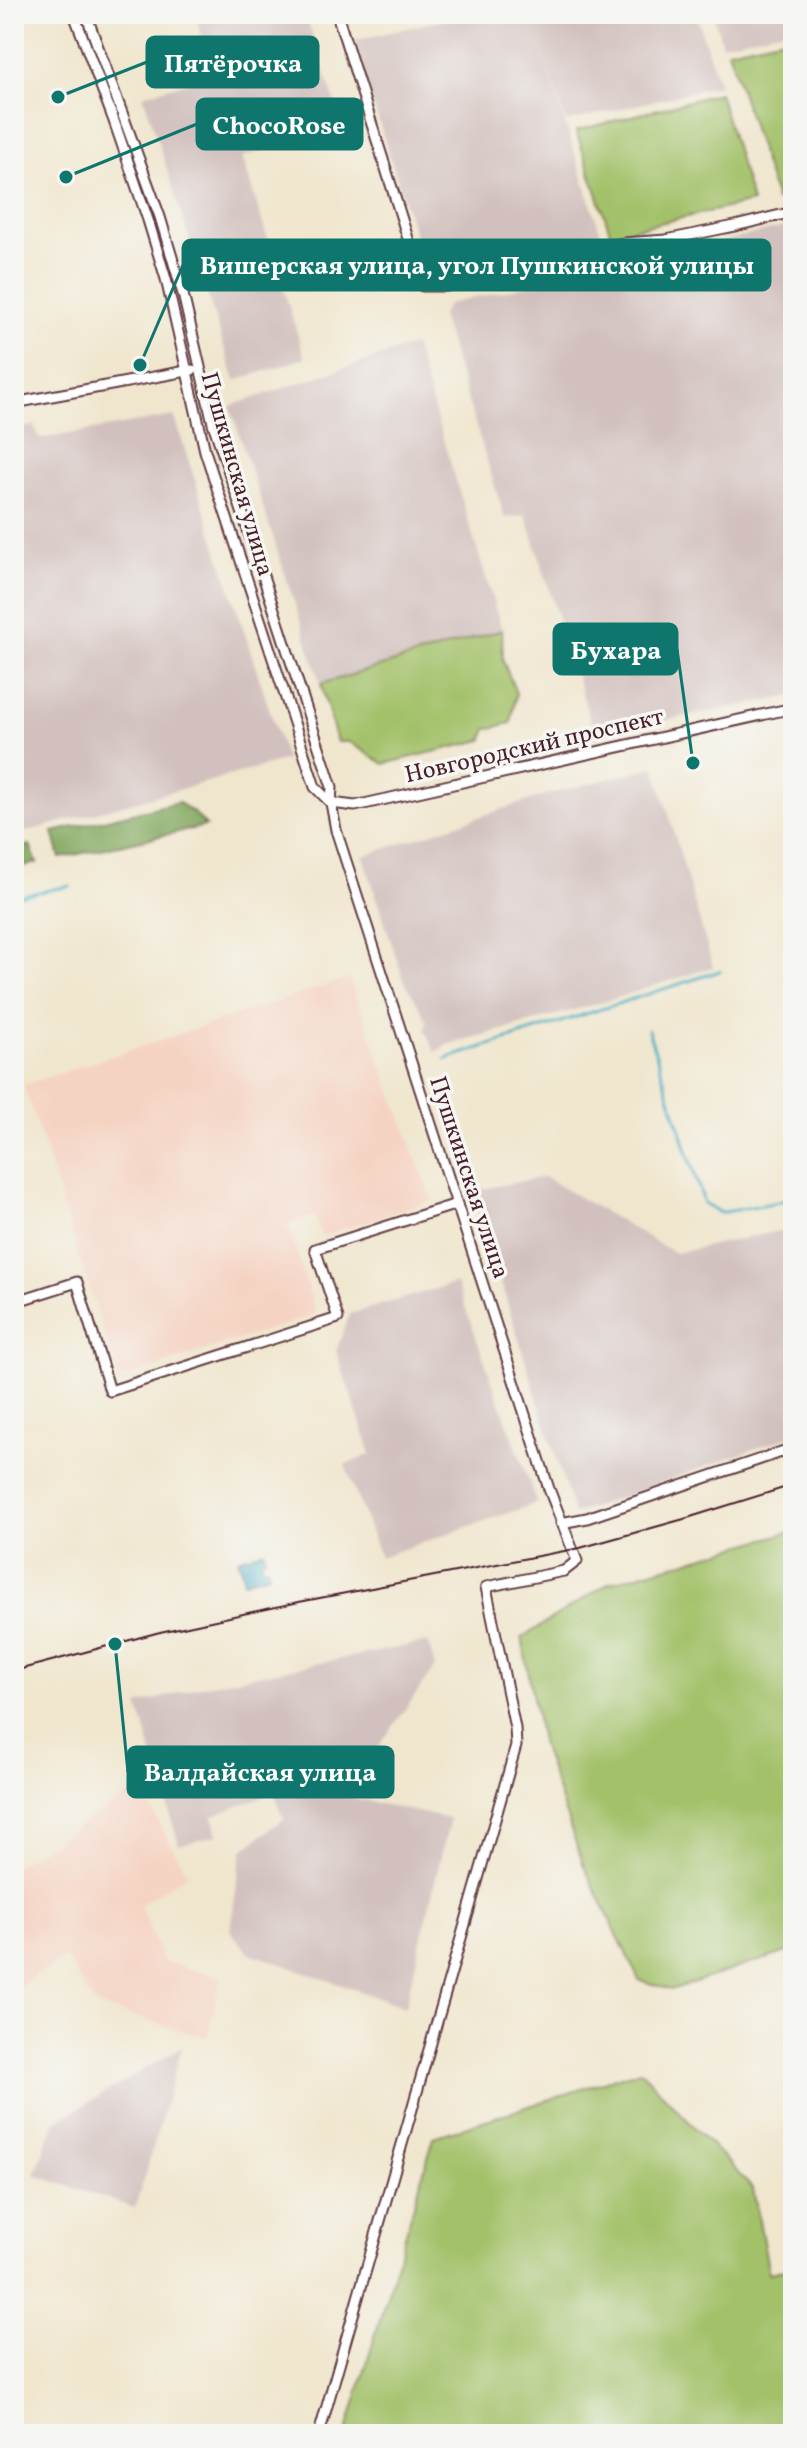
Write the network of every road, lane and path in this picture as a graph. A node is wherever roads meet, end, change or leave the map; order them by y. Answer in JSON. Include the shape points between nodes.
{"nodes":[{"id":1,"x":74,"y":14,"type":"edge"},
{"id":2,"x":86,"y":14,"type":"edge"},
{"id":3,"x":337,"y":14,"type":"edge"},
{"id":4,"x":793,"y":212,"type":"edge"},
{"id":5,"x":201,"y":368,"type":"junction"},
{"id":6,"x":187,"y":372,"type":"junction"},
{"id":7,"x":14,"y":403,"type":"edge"},
{"id":8,"x":793,"y":708,"type":"edge"},
{"id":9,"x":331,"y":803,"type":"junction"},
{"id":10,"x":457,"y":1204,"type":"junction"},
{"id":11,"x":14,"y":1302,"type":"edge"},
{"id":12,"x":793,"y":1448,"type":"edge"},
{"id":13,"x":561,"y":1523,"type":"junction"},
{"id":14,"x":319,"y":2434,"type":"edge"}],
"edges":[{"from":1,"to":6,"type":"street","name":"Пушкинская улица","via":[[148,220]]},
{"from":2,"to":5,"type":"street","name":"Пушкинская улица","via":[[160,217]]},
{"from":3,"to":4,"type":"street","via":[[423,286],[447,286],[624,243],[666,240]]},
{"from":5,"to":6,"type":"street"},
{"from":5,"to":9,"type":"street","name":"Пушкинская улица","via":[[213,423],[332,787]]},
{"from":6,"to":7,"type":"street"},
{"from":6,"to":9,"type":"street","name":"Пушкинская улица","via":[[205,451],[311,777]]},
{"from":8,"to":9,"type":"street","name":"Новгородский проспект","via":[[355,806]]},
{"from":9,"to":10,"type":"street","name":"Пушкинская улица"},
{"from":10,"to":11,"type":"street","via":[[315,1249],[338,1318],[110,1391],[77,1282]]},
{"from":10,"to":13,"type":"street","name":"Пушкинская улица"},
{"from":12,"to":13,"type":"street"},
{"from":13,"to":14,"type":"street","name":"Пушкинская улица","via":[[577,1561],[564,1571],[486,1587],[516,1746]]}]}
